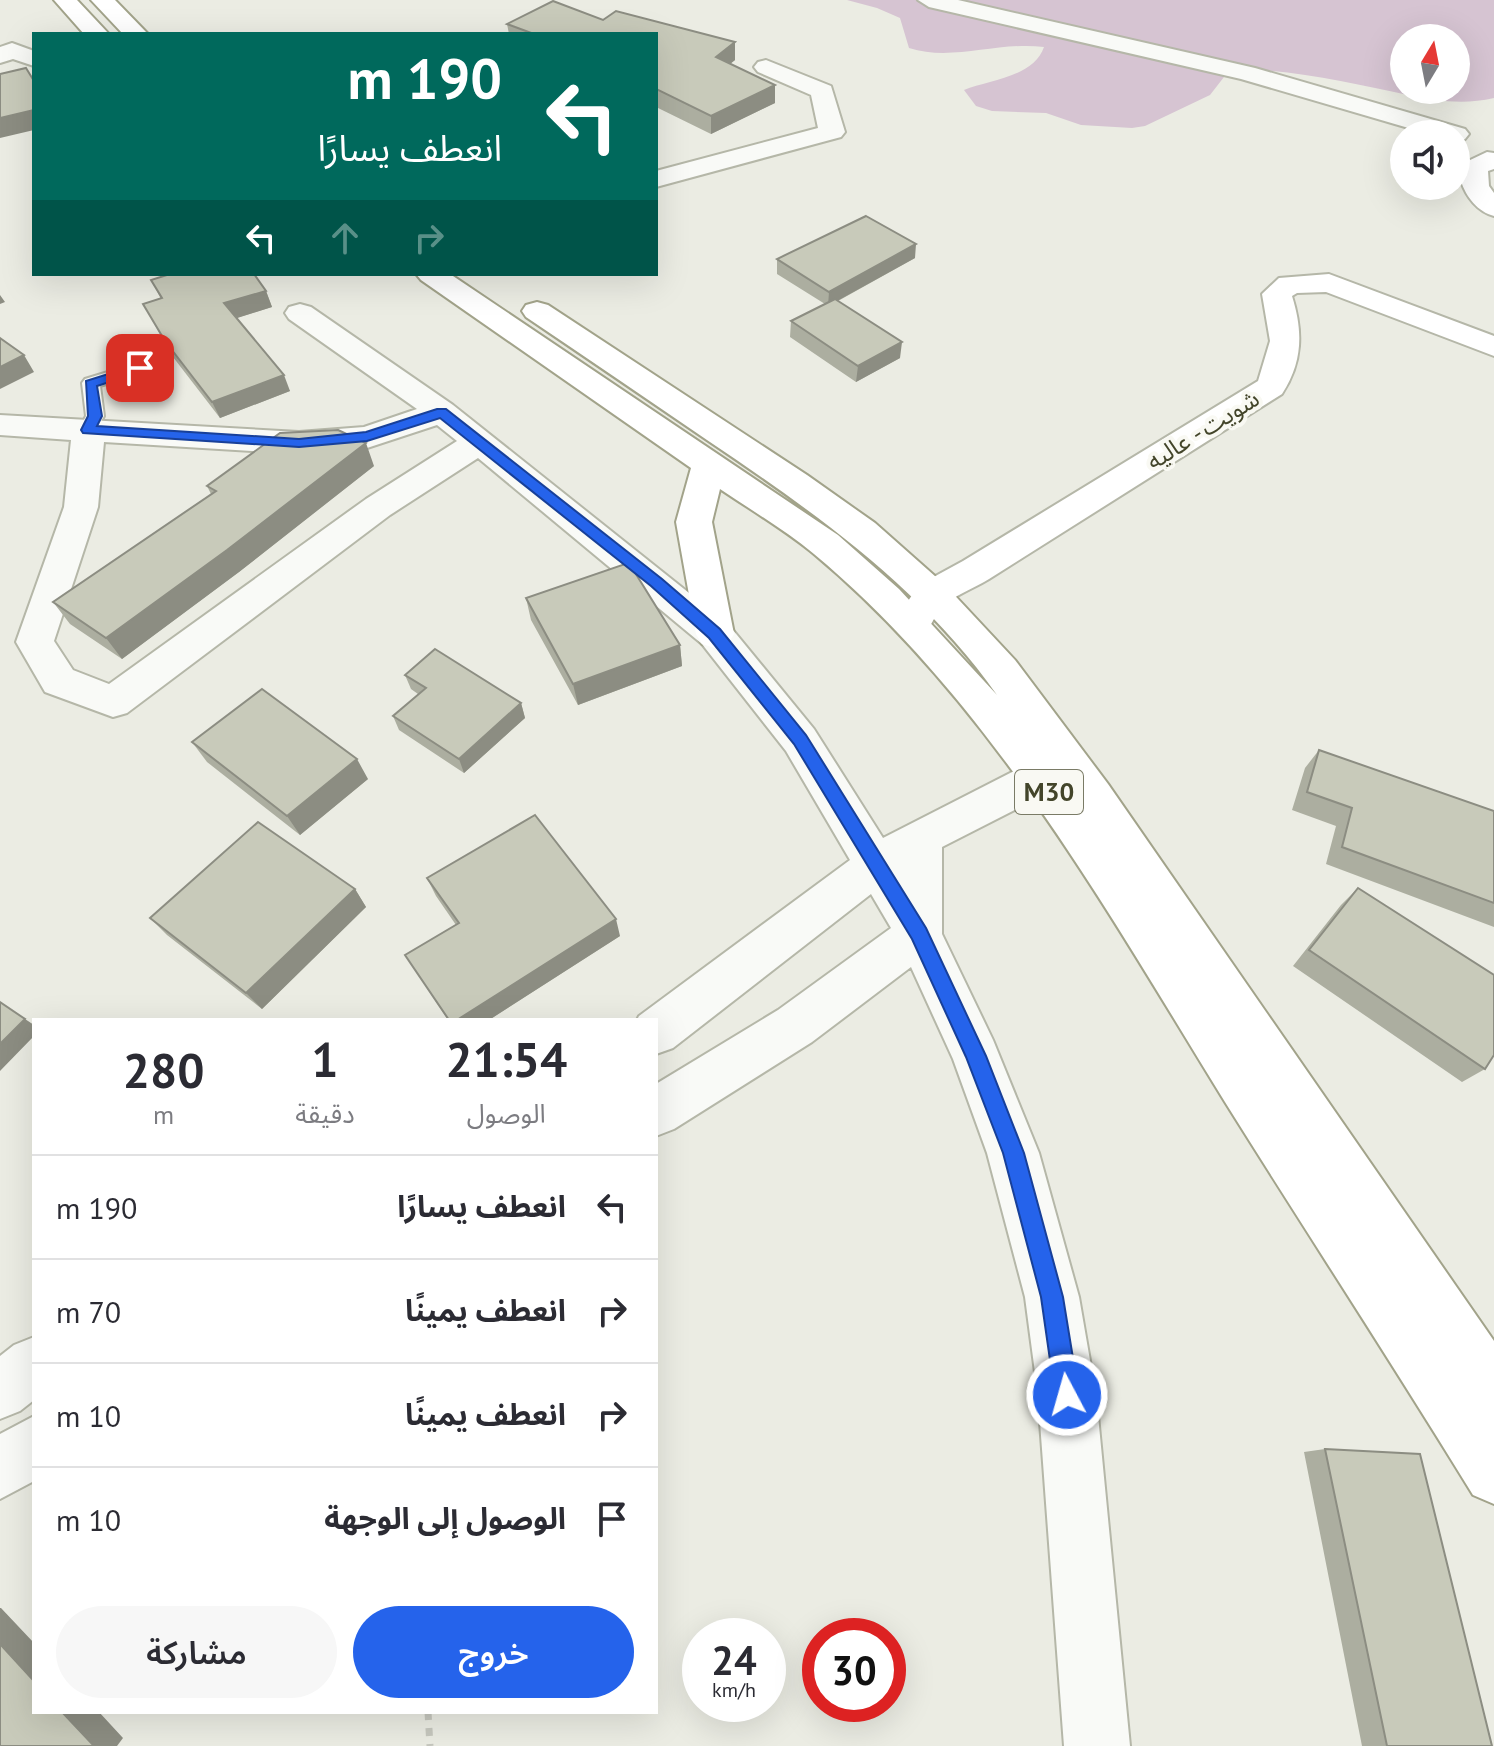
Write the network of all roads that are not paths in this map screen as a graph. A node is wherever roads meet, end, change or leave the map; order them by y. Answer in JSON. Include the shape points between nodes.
{"nodes":[{"id":1,"x":65,"y":0,"type":"edge"},
{"id":2,"x":102,"y":0,"type":"edge"},
{"id":3,"x":929,"y":0,"type":"edge"},
{"id":4,"x":95,"y":32,"type":"edge"},
{"id":5,"x":134,"y":32,"type":"edge"},
{"id":6,"x":766,"y":67,"type":"dead end"},
{"id":7,"x":1408,"y":120,"type":"edge"},
{"id":8,"x":1470,"y":144,"type":"edge"},
{"id":9,"x":1491,"y":160,"type":"edge"},
{"id":10,"x":658,"y":178,"type":"edge"},
{"id":11,"x":1494,"y":208,"type":"edge"},
{"id":12,"x":434,"y":276,"type":"edge"},
{"id":13,"x":485,"y":276,"type":"edge"},
{"id":14,"x":300,"y":313,"type":"dead end"},
{"id":15,"x":1494,"y":347,"type":"edge"},
{"id":16,"x":164,"y":360,"type":"edge"},
{"id":17,"x":442,"y":412,"type":"junction"},
{"id":18,"x":0,"y":425,"type":"edge"},
{"id":19,"x":88,"y":430,"type":"junction"},
{"id":20,"x":479,"y":442,"type":"junction"},
{"id":21,"x":709,"y":465,"type":"junction"},
{"id":22,"x":922,"y":608,"type":"junction"},
{"id":23,"x":715,"y":634,"type":"junction"},
{"id":24,"x":1039,"y":778,"type":"junction"},
{"id":25,"x":921,"y":837,"type":"junction"},
{"id":26,"x":876,"y":865,"type":"junction"},
{"id":27,"x":919,"y":934,"type":"junction"},
{"id":28,"x":658,"y":1030,"type":"edge"},
{"id":29,"x":658,"y":1111,"type":"edge"},
{"id":30,"x":32,"y":1367,"type":"edge"},
{"id":31,"x":1494,"y":1390,"type":"edge"},
{"id":32,"x":0,"y":1391,"type":"edge"},
{"id":33,"x":32,"y":1446,"type":"edge"},
{"id":34,"x":0,"y":1470,"type":"edge"},
{"id":35,"x":1494,"y":1474,"type":"edge"},
{"id":36,"x":1097,"y":1746,"type":"edge"}],
"edges":[{"from":1,"to":4,"type":"main road"},
{"from":2,"to":5,"type":"main road"},
{"from":3,"to":7,"type":"street","via":[[1247,73]]},
{"from":6,"to":10,"type":"street","via":[[822,91],[832,132]]},
{"from":8,"to":9,"type":"street"},
{"from":9,"to":11,"type":"main road","via":[[1475,168],[1472,178]]},
{"from":12,"to":21,"type":"main road","number":"M30"},
{"from":13,"to":22,"type":"main road","number":"M30","via":[[862,532]]},
{"from":14,"to":17,"type":"street"},
{"from":15,"to":22,"type":"main road","name":"شويت - عاليه","via":[[1329,283],[1289,284],[1277,294],[1287,355],[1271,387]]},
{"from":16,"to":19,"type":"lane","via":[[91,383],[95,416]]},
{"from":17,"to":19,"type":"street","via":[[367,437],[299,443]]},
{"from":17,"to":20,"type":"street"},
{"from":18,"to":19,"type":"street"},
{"from":19,"to":20,"type":"street","via":[[81,507],[35,642],[59,681],[113,702],[378,507]]},
{"from":20,"to":23,"type":"street"},
{"from":21,"to":22,"type":"main road","number":"M30","via":[[825,544],[876,586]]},
{"from":21,"to":23,"type":"main road","via":[[694,522]]},
{"from":22,"to":24,"type":"main road","number":"M30","via":[[954,666]]},
{"from":22,"to":31,"type":"main road","number":"M30","via":[[1001,670],[1093,796]]},
{"from":23,"to":26,"type":"street","via":[[800,740]]},
{"from":24,"to":25,"type":"street"},
{"from":24,"to":35,"type":"main road","number":"M30","via":[[1087,843]]},
{"from":25,"to":26,"type":"street"},
{"from":25,"to":27,"type":"street"},
{"from":26,"to":27,"type":"street"},
{"from":26,"to":28,"type":"street"},
{"from":27,"to":29,"type":"street","via":[[795,1026]]},
{"from":27,"to":36,"type":"street","via":[[976,1056],[1013,1153],[1052,1297],[1067,1395]]},
{"from":30,"to":32,"type":"street"},
{"from":33,"to":34,"type":"street"}]}
